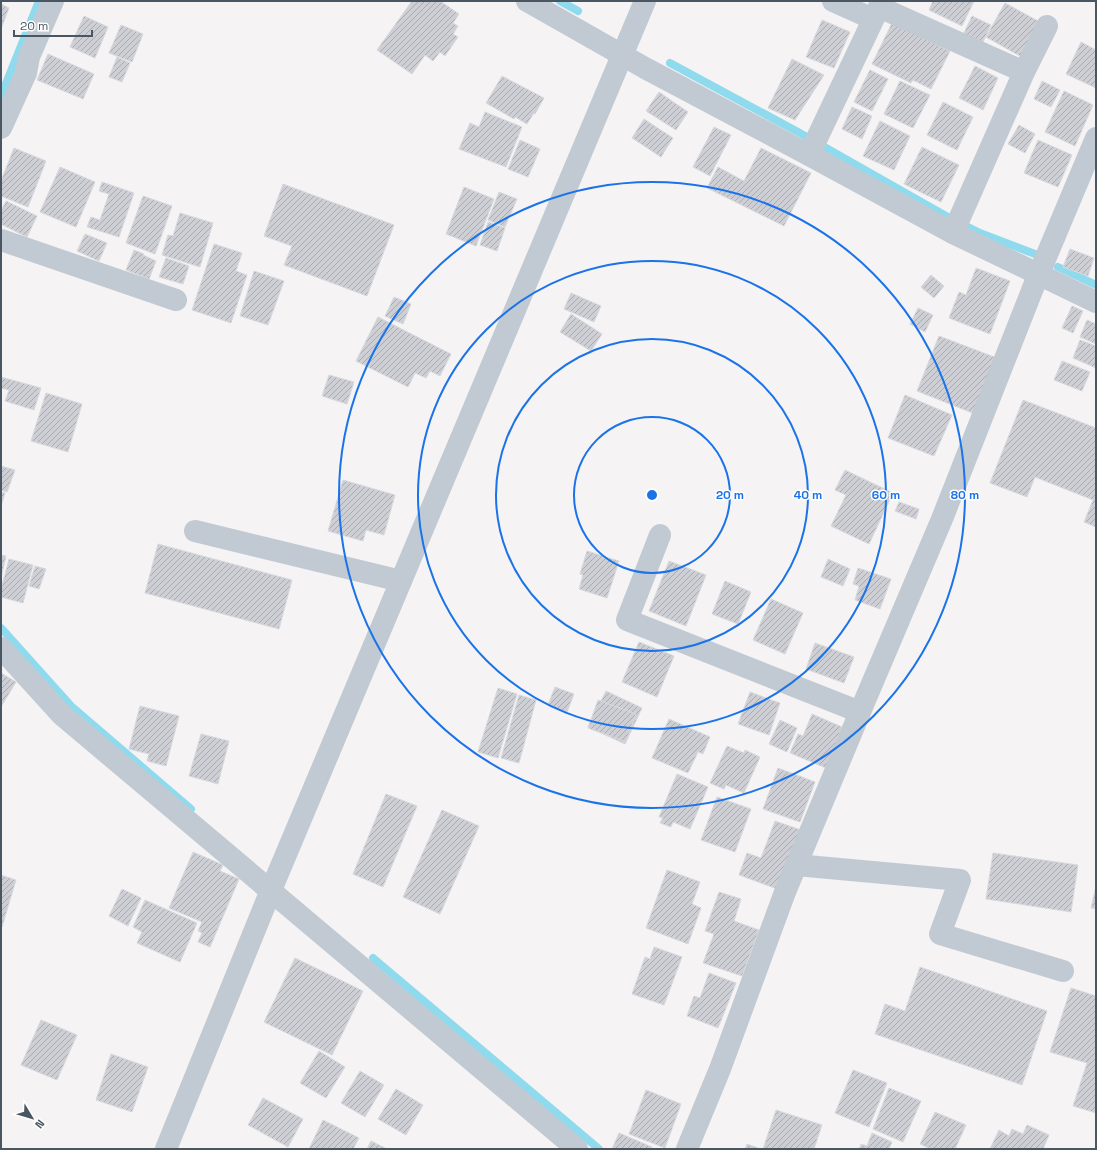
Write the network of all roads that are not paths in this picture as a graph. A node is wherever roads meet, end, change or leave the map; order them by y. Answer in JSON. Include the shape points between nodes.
{"nodes":[{"id":1,"x":53,"y":1,"type":"edge"},
{"id":2,"x":527,"y":1,"type":"edge"},
{"id":3,"x":645,"y":1,"type":"edge"},
{"id":4,"x":833,"y":1,"type":"edge"},
{"id":5,"x":878,"y":9,"type":"edge"},
{"id":6,"x":1047,"y":26,"type":"dead end"},
{"id":7,"x":622,"y":55,"type":"junction"},
{"id":8,"x":1024,"y":72,"type":"junction"},
{"id":9,"x":1,"y":128,"type":"edge"},
{"id":10,"x":1096,"y":138,"type":"edge"},
{"id":11,"x":814,"y":146,"type":"junction"},
{"id":12,"x":957,"y":225,"type":"junction"},
{"id":13,"x":1,"y":240,"type":"edge"},
{"id":14,"x":1040,"y":274,"type":"junction"},
{"id":15,"x":176,"y":300,"type":"dead end"},
{"id":16,"x":1096,"y":302,"type":"edge"},
{"id":17,"x":195,"y":531,"type":"dead end"},
{"id":18,"x":660,"y":535,"type":"dead end"},
{"id":19,"x":401,"y":580,"type":"junction"},
{"id":20,"x":1,"y":648,"type":"edge"},
{"id":21,"x":860,"y":712,"type":"junction"},
{"id":22,"x":796,"y":865,"type":"junction"},
{"id":23,"x":271,"y":890,"type":"junction"},
{"id":24,"x":1063,"y":971,"type":"dead end"},
{"id":25,"x":166,"y":1149,"type":"edge"},
{"id":26,"x":577,"y":1149,"type":"edge"},
{"id":27,"x":687,"y":1149,"type":"edge"}],
"edges":[{"from":1,"to":9,"type":"street","via":[[29,57],[26,73]]},
{"from":2,"to":7,"type":"street"},
{"from":3,"to":7,"type":"street"},
{"from":4,"to":5,"type":"street"},
{"from":5,"to":8,"type":"street"},
{"from":5,"to":11,"type":"street"},
{"from":6,"to":8,"type":"street"},
{"from":7,"to":11,"type":"street"},
{"from":7,"to":19,"type":"street"},
{"from":8,"to":12,"type":"street"},
{"from":10,"to":14,"type":"street"},
{"from":11,"to":12,"type":"street"},
{"from":12,"to":14,"type":"street"},
{"from":13,"to":15,"type":"street"},
{"from":14,"to":16,"type":"street"},
{"from":14,"to":21,"type":"street","via":[[942,519]]},
{"from":17,"to":19,"type":"street"},
{"from":18,"to":21,"type":"street","via":[[627,620]]},
{"from":19,"to":23,"type":"street"},
{"from":20,"to":23,"type":"street","via":[[62,715]]},
{"from":21,"to":22,"type":"street"},
{"from":22,"to":24,"type":"street","via":[[960,880],[940,934]]},
{"from":22,"to":27,"type":"street","via":[[720,1069]]},
{"from":23,"to":25,"type":"street"},
{"from":23,"to":26,"type":"street"}]}
